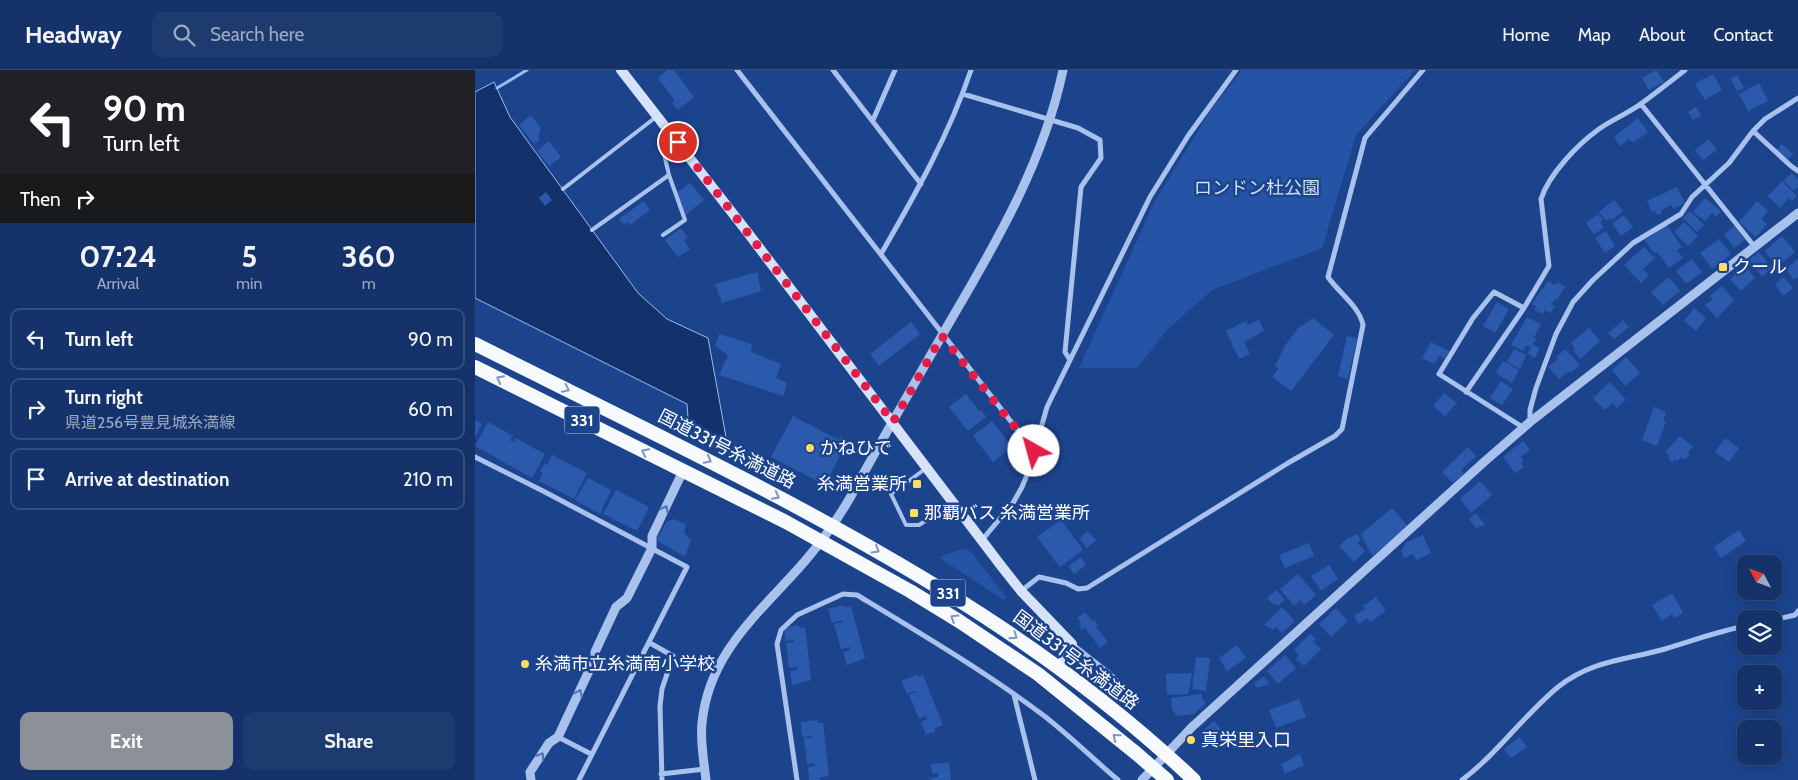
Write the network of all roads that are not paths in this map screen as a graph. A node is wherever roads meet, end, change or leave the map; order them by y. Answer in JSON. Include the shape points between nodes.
{"nodes":[{"id":1,"x":621,"y":70,"type":"edge"},
{"id":2,"x":737,"y":70,"type":"edge"},
{"id":3,"x":833,"y":70,"type":"edge"},
{"id":4,"x":895,"y":70,"type":"edge"},
{"id":5,"x":971,"y":70,"type":"edge"},
{"id":6,"x":1063,"y":70,"type":"edge"},
{"id":7,"x":1236,"y":70,"type":"edge"},
{"id":8,"x":1423,"y":70,"type":"edge"},
{"id":9,"x":1685,"y":70,"type":"edge"},
{"id":10,"x":963,"y":94,"type":"junction"},
{"id":11,"x":1798,"y":98,"type":"edge"},
{"id":12,"x":1641,"y":104,"type":"junction"},
{"id":13,"x":657,"y":116,"type":"junction"},
{"id":14,"x":873,"y":120,"type":"junction"},
{"id":15,"x":1049,"y":120,"type":"junction"},
{"id":16,"x":1753,"y":131,"type":"junction"},
{"id":17,"x":678,"y":142,"type":"junction"},
{"id":18,"x":1798,"y":171,"type":"edge"},
{"id":19,"x":669,"y":175,"type":"junction"},
{"id":20,"x":921,"y":184,"type":"junction"},
{"id":21,"x":1706,"y":186,"type":"junction"},
{"id":22,"x":563,"y":189,"type":"dead end"},
{"id":23,"x":1798,"y":213,"type":"edge"},
{"id":24,"x":592,"y":230,"type":"dead end"},
{"id":25,"x":663,"y":235,"type":"dead end"},
{"id":26,"x":1754,"y":246,"type":"junction"},
{"id":27,"x":881,"y":254,"type":"junction"},
{"id":28,"x":1524,"y":308,"type":"junction"},
{"id":29,"x":942,"y":336,"type":"junction"},
{"id":30,"x":475,"y":344,"type":"edge"},
{"id":31,"x":1070,"y":360,"type":"junction"},
{"id":32,"x":475,"y":367,"type":"edge"},
{"id":33,"x":1466,"y":392,"type":"junction"},
{"id":34,"x":893,"y":422,"type":"junction"},
{"id":35,"x":1527,"y":425,"type":"junction"},
{"id":36,"x":1034,"y":451,"type":"junction"},
{"id":37,"x":475,"y":457,"type":"edge"},
{"id":38,"x":927,"y":467,"type":"junction"},
{"id":39,"x":686,"y":472,"type":"junction"},
{"id":40,"x":954,"y":503,"type":"junction"},
{"id":41,"x":834,"y":526,"type":"junction"},
{"id":42,"x":982,"y":540,"type":"junction"},
{"id":43,"x":821,"y":541,"type":"junction"},
{"id":44,"x":652,"y":548,"type":"junction"},
{"id":45,"x":1021,"y":591,"type":"junction"},
{"id":46,"x":1798,"y":611,"type":"edge"},
{"id":47,"x":1782,"y":618,"type":"edge"},
{"id":48,"x":1737,"y":628,"type":"edge"},
{"id":49,"x":650,"y":643,"type":"junction"},
{"id":50,"x":1072,"y":644,"type":"junction"},
{"id":51,"x":1059,"y":667,"type":"junction"},
{"id":52,"x":1014,"y":695,"type":"junction"},
{"id":53,"x":1137,"y":700,"type":"dead end"},
{"id":54,"x":559,"y":737,"type":"junction"},
{"id":55,"x":591,"y":754,"type":"junction"},
{"id":56,"x":1166,"y":754,"type":"junction"},
{"id":57,"x":1153,"y":768,"type":"junction"},
{"id":58,"x":705,"y":769,"type":"junction"},
{"id":59,"x":661,"y":777,"type":"edge"},
{"id":60,"x":531,"y":780,"type":"edge"},
{"id":61,"x":579,"y":780,"type":"edge"},
{"id":62,"x":706,"y":780,"type":"edge"},
{"id":63,"x":797,"y":780,"type":"edge"},
{"id":64,"x":1035,"y":780,"type":"edge"},
{"id":65,"x":1118,"y":780,"type":"edge"},
{"id":66,"x":1142,"y":780,"type":"edge"},
{"id":67,"x":1167,"y":780,"type":"edge"},
{"id":68,"x":1194,"y":780,"type":"edge"},
{"id":69,"x":1462,"y":780,"type":"edge"}],
"edges":[{"from":1,"to":13,"type":"main road"},
{"from":2,"to":27,"type":"street"},
{"from":3,"to":14,"type":"street"},
{"from":4,"to":14,"type":"street"},
{"from":5,"to":10,"type":"street"},
{"from":6,"to":15,"type":"street"},
{"from":7,"to":31,"type":"street","via":[[1188,136],[1150,197]]},
{"from":8,"to":45,"type":"street","via":[[1365,138],[1328,277],[1361,314],[1363,325],[1342,430],[1087,588],[1078,589],[1039,578]]},
{"from":9,"to":12,"type":"street"},
{"from":10,"to":15,"type":"street"},
{"from":10,"to":20,"type":"street"},
{"from":11,"to":16,"type":"street","via":[[1765,119]]},
{"from":12,"to":21,"type":"street"},
{"from":12,"to":28,"type":"street","via":[[1581,144],[1544,189],[1541,199],[1549,266]]},
{"from":13,"to":17,"type":"main road"},
{"from":13,"to":22,"type":"lane"},
{"from":14,"to":20,"type":"street"},
{"from":15,"to":29,"type":"street","via":[[1015,204]]},
{"from":15,"to":31,"type":"street","via":[[1078,128],[1100,140],[1101,158],[1081,187],[1065,352]]},
{"from":16,"to":18,"type":"street"},
{"from":16,"to":21,"type":"street","via":[[1729,163]]},
{"from":17,"to":19,"type":"lane","via":[[664,154]]},
{"from":17,"to":34,"type":"main road"},
{"from":19,"to":24,"type":"lane"},
{"from":19,"to":25,"type":"lane","via":[[685,220]]},
{"from":20,"to":27,"type":"street"},
{"from":21,"to":26,"type":"street"},
{"from":21,"to":35,"type":"street","via":[[1692,197],[1681,214],[1633,243],[1573,302],[1556,334],[1535,388]]},
{"from":23,"to":26,"type":"street"},
{"from":26,"to":35,"type":"street"},
{"from":27,"to":29,"type":"street"},
{"from":28,"to":33,"type":"street"},
{"from":28,"to":33,"type":"street","via":[[1494,292],[1473,318],[1439,374]]},
{"from":29,"to":34,"type":"street"},
{"from":29,"to":36,"type":"street"},
{"from":30,"to":41,"type":"highway","name":"国道331号糸満道路","number":"331","one_way":true},
{"from":31,"to":36,"type":"street","via":[[1047,407]]},
{"from":39,"to":32,"type":"highway","name":"国道331号糸満道路","number":"331","one_way":true},
{"from":33,"to":35,"type":"street"},
{"from":34,"to":38,"type":"main road"},
{"from":34,"to":41,"type":"street"},
{"from":35,"to":56,"type":"street","via":[[1390,546]]},
{"from":36,"to":42,"type":"street","via":[[1022,487]]},
{"from":37,"to":44,"type":"street"},
{"from":38,"to":40,"type":"main road"},
{"from":38,"to":40,"type":"lane","via":[[891,494],[906,525],[919,525]]},
{"from":39,"to":43,"type":"highway","name":"国道331号糸満道路","number":"331"},
{"from":44,"to":39,"type":"street","one_way":true,"via":[[652,536]]},
{"from":40,"to":42,"type":"main road"},
{"from":41,"to":43,"type":"street"},
{"from":41,"to":51,"type":"highway","name":"国道331号糸満道路","number":"331","one_way":true,"via":[[967,604]]},
{"from":42,"to":45,"type":"main road"},
{"from":57,"to":43,"type":"highway","name":"国道331号糸満道路","number":"331","one_way":true,"via":[[1038,674],[951,616]]},
{"from":43,"to":58,"type":"street","via":[[755,615],[727,651],[715,673],[702,724]]},
{"from":44,"to":49,"type":"street","via":[[687,567]]},
{"from":54,"to":44,"type":"street","one_way":true,"via":[[616,607],[627,598]]},
{"from":45,"to":50,"type":"main road"},
{"from":46,"to":47,"type":"street","via":[[1795,616]]},
{"from":48,"to":69,"type":"street","via":[[1666,649],[1608,661],[1585,670],[1559,687]]},
{"from":49,"to":55,"type":"street"},
{"from":49,"to":59,"type":"street","via":[[673,656],[660,706]]},
{"from":50,"to":51,"type":"main road"},
{"from":50,"to":53,"type":"street"},
{"from":51,"to":56,"type":"highway","name":"国道331号糸満道路","number":"331"},
{"from":52,"to":63,"type":"street","via":[[857,595],[843,594],[797,615],[781,630],[777,644]]},
{"from":52,"to":64,"type":"street"},
{"from":52,"to":65,"type":"street","via":[[1044,716]]},
{"from":54,"to":55,"type":"street"},
{"from":60,"to":54,"type":"street","one_way":true,"via":[[531,772],[549,743]]},
{"from":55,"to":61,"type":"street"},
{"from":56,"to":57,"type":"street"},
{"from":56,"to":68,"type":"highway","name":"国道331号糸満道路","number":"331"},
{"from":57,"to":66,"type":"street"},
{"from":57,"to":67,"type":"highway","name":"国道331号糸満道路","number":"331"},
{"from":58,"to":59,"type":"street"},
{"from":58,"to":62,"type":"street"}]}
